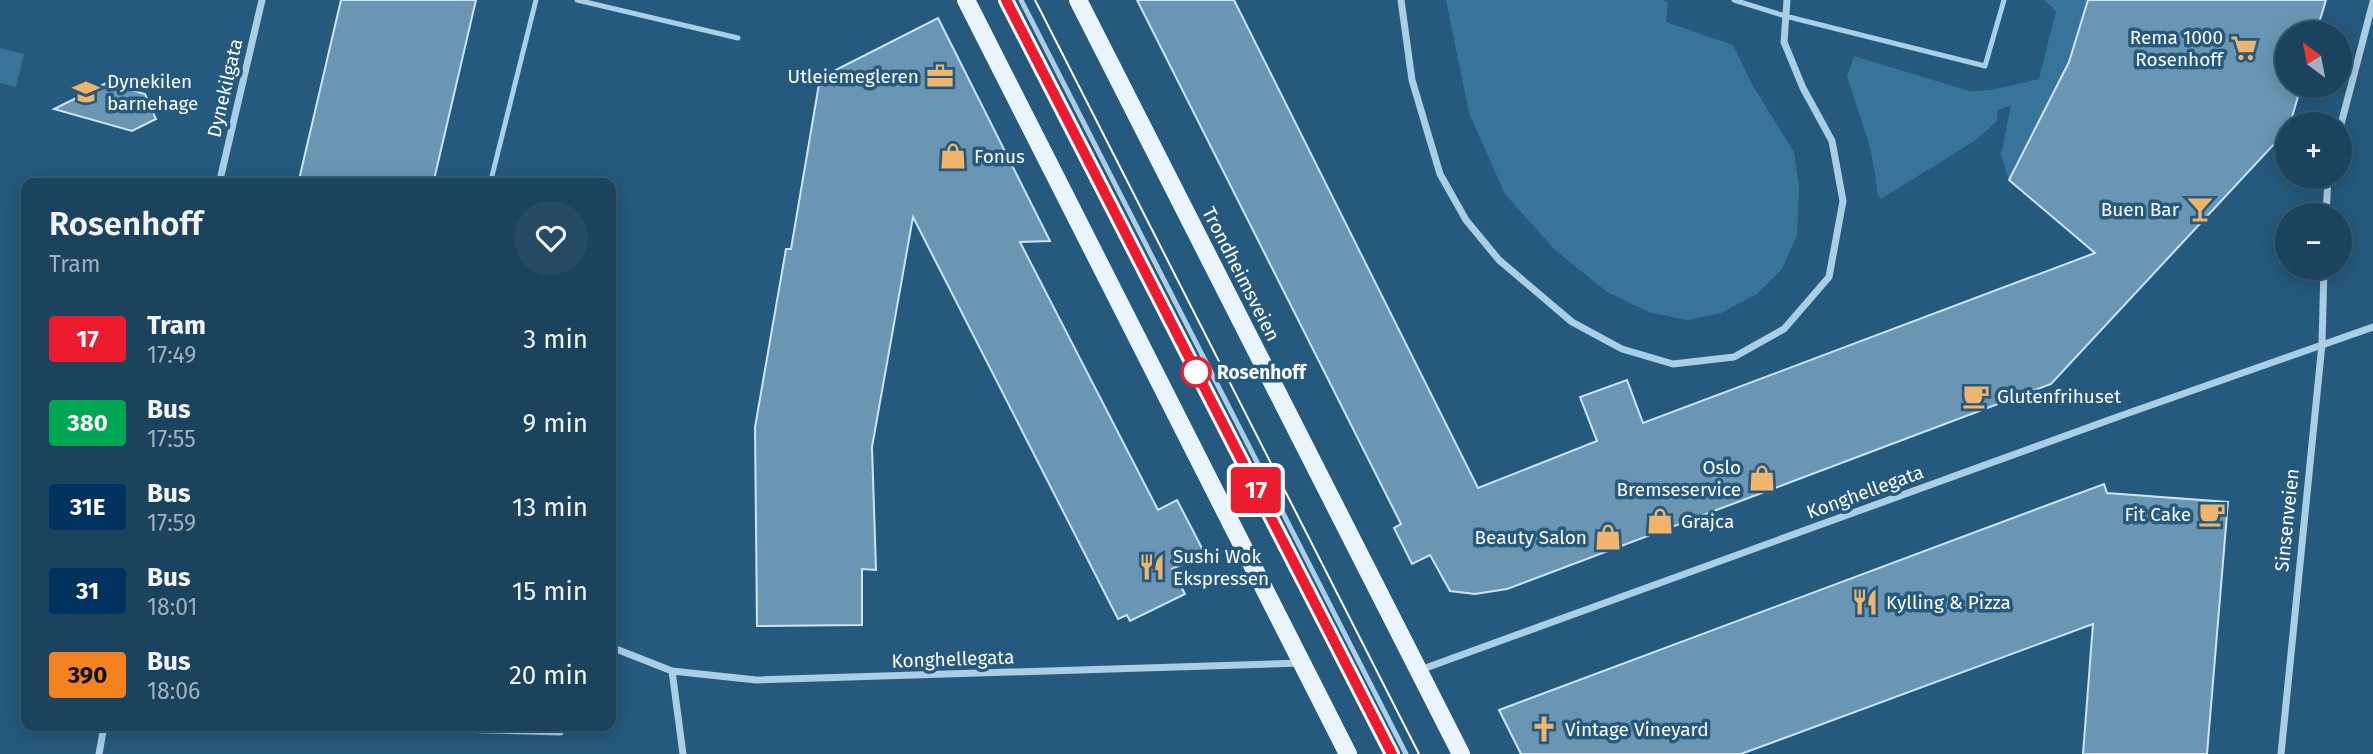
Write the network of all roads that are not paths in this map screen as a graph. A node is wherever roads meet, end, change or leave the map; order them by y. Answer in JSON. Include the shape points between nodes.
{"nodes":[{"id":1,"x":262,"y":0,"type":"edge"},
{"id":2,"x":536,"y":0,"type":"edge"},
{"id":3,"x":577,"y":0,"type":"edge"},
{"id":4,"x":966,"y":0,"type":"edge"},
{"id":5,"x":1021,"y":0,"type":"edge"},
{"id":6,"x":1078,"y":0,"type":"edge"},
{"id":7,"x":1401,"y":0,"type":"edge"},
{"id":8,"x":1734,"y":0,"type":"edge"},
{"id":9,"x":1787,"y":0,"type":"edge"},
{"id":10,"x":2004,"y":0,"type":"edge"},
{"id":11,"x":2373,"y":2,"type":"edge"},
{"id":12,"x":1785,"y":16,"type":"junction"},
{"id":13,"x":738,"y":38,"type":"dead end"},
{"id":14,"x":2344,"y":112,"type":"edge"},
{"id":15,"x":220,"y":178,"type":"edge"},
{"id":16,"x":492,"y":178,"type":"edge"},
{"id":17,"x":2325,"y":280,"type":"edge"},
{"id":18,"x":2373,"y":327,"type":"edge"},
{"id":19,"x":2322,"y":344,"type":"junction"},
{"id":20,"x":616,"y":649,"type":"edge"},
{"id":21,"x":1301,"y":663,"type":"junction"},
{"id":22,"x":1419,"y":670,"type":"junction"},
{"id":23,"x":673,"y":671,"type":"junction"},
{"id":24,"x":103,"y":731,"type":"edge"},
{"id":25,"x":488,"y":731,"type":"edge"},
{"id":26,"x":561,"y":733,"type":"dead end"},
{"id":27,"x":99,"y":754,"type":"edge"},
{"id":28,"x":683,"y":754,"type":"edge"},
{"id":29,"x":1348,"y":754,"type":"edge"},
{"id":30,"x":1406,"y":754,"type":"edge"},
{"id":31,"x":1461,"y":754,"type":"edge"},
{"id":32,"x":2281,"y":754,"type":"edge"}],
"edges":[{"from":1,"to":15,"type":"street","name":"Dynekilgata"},
{"from":2,"to":16,"type":"lane"},
{"from":3,"to":13,"type":"lane"},
{"from":4,"to":21,"type":"main road"},
{"from":5,"to":30,"type":"lane"},
{"from":6,"to":22,"type":"main road","name":"Trondheimsveien"},
{"from":7,"to":12,"type":"street","via":[[1412,80],[1440,174],[1466,220],[1499,260],[1572,322],[1622,349],[1672,364],[1734,357],[1784,329],[1829,277],[1843,201],[1832,141],[1784,42]]},
{"from":8,"to":12,"type":"lane"},
{"from":9,"to":12,"type":"street"},
{"from":10,"to":12,"type":"lane","via":[[1985,66]]},
{"from":11,"to":14,"type":"street"},
{"from":17,"to":19,"type":"street","name":"Sinsenveien"},
{"from":18,"to":19,"type":"street"},
{"from":19,"to":22,"type":"street","name":"Konghellegata"},
{"from":19,"to":32,"type":"street","name":"Sinsenveien"},
{"from":20,"to":23,"type":"street","name":"Konghellegata"},
{"from":21,"to":23,"type":"street","name":"Konghellegata","via":[[756,680]]},
{"from":21,"to":29,"type":"main road"},
{"from":22,"to":31,"type":"main road","name":"Trondheimsveien"},
{"from":23,"to":28,"type":"street"},
{"from":24,"to":27,"type":"street"},
{"from":25,"to":26,"type":"lane"}]}
